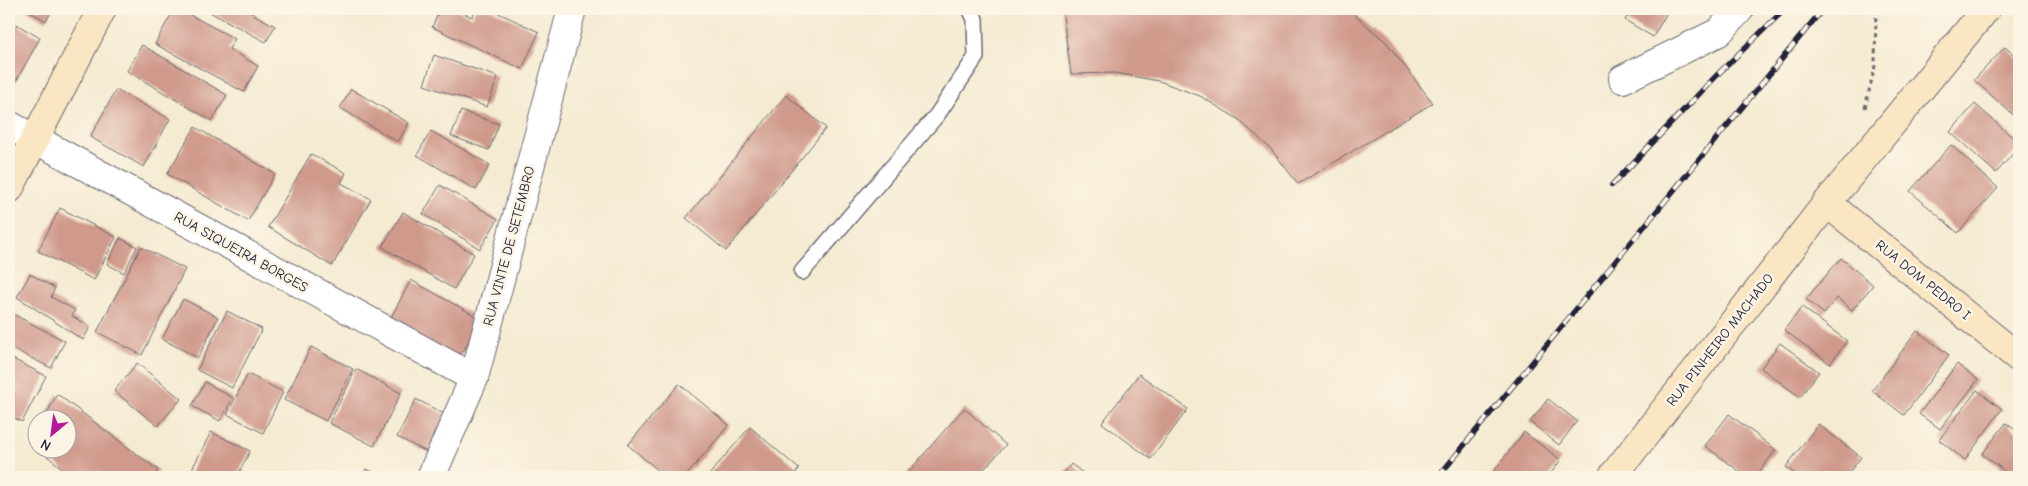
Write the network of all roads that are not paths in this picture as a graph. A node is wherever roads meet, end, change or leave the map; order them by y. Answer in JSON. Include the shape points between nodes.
{"nodes":[{"id":1,"x":102,"y":9,"type":"edge"},
{"id":2,"x":572,"y":9,"type":"edge"},
{"id":3,"x":970,"y":9,"type":"edge"},
{"id":4,"x":1740,"y":9,"type":"edge"},
{"id":5,"x":1986,"y":9,"type":"edge"},
{"id":6,"x":1623,"y":79,"type":"dead end"},
{"id":7,"x":9,"y":125,"type":"edge"},
{"id":8,"x":35,"y":139,"type":"junction"},
{"id":9,"x":9,"y":189,"type":"edge"},
{"id":10,"x":1827,"y":203,"type":"junction"},
{"id":11,"x":802,"y":272,"type":"dead end"},
{"id":12,"x":2019,"y":358,"type":"edge"},
{"id":13,"x":474,"y":378,"type":"junction"},
{"id":14,"x":431,"y":477,"type":"edge"},
{"id":15,"x":1612,"y":477,"type":"edge"}],
"edges":[{"from":1,"to":8,"type":"main road"},
{"from":2,"to":13,"type":"street","name":"RUA VINTE DE SETEMBRO"},
{"from":3,"to":11,"type":"lane","via":[[976,18],[976,56],[937,115]]},
{"from":4,"to":6,"type":"street","via":[[1719,32]]},
{"from":5,"to":10,"type":"main road","name":"RUA PINHEIRO MACHADO"},
{"from":7,"to":8,"type":"street","name":"RUA SIQUEIRA BORGES"},
{"from":8,"to":9,"type":"main road"},
{"from":8,"to":13,"type":"street","name":"RUA SIQUEIRA BORGES"},
{"from":10,"to":12,"type":"main road","name":"RUA DOM PEDRO I"},
{"from":10,"to":15,"type":"main road","name":"RUA PINHEIRO MACHADO"},
{"from":13,"to":14,"type":"street","name":"RUA VINTE DE SETEMBRO"}]}
